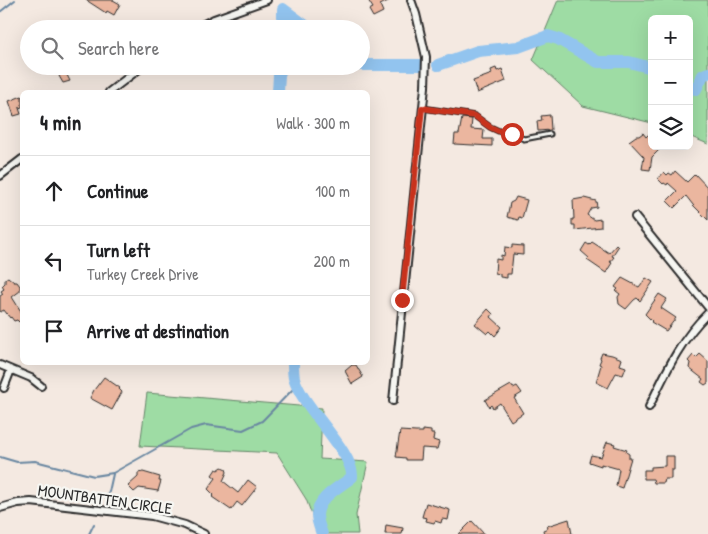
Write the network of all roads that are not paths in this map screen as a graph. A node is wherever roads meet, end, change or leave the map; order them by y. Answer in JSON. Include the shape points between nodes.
{"nodes":[{"id":1,"x":266,"y":0,"type":"edge"},
{"id":2,"x":411,"y":0,"type":"edge"},
{"id":3,"x":212,"y":20,"type":"edge"},
{"id":4,"x":131,"y":75,"type":"edge"},
{"id":5,"x":112,"y":90,"type":"edge"},
{"id":6,"x":422,"y":108,"type":"junction"},
{"id":7,"x":550,"y":134,"type":"dead end"},
{"id":8,"x":20,"y":161,"type":"edge"},
{"id":9,"x":0,"y":176,"type":"edge"},
{"id":10,"x":635,"y":217,"type":"dead end"},
{"id":11,"x":708,"y":307,"type":"edge"},
{"id":12,"x":708,"y":313,"type":"edge"},
{"id":13,"x":0,"y":366,"type":"edge"},
{"id":14,"x":10,"y":370,"type":"junction"},
{"id":15,"x":42,"y":386,"type":"dead end"},
{"id":16,"x":4,"y":388,"type":"dead end"},
{"id":17,"x":393,"y":401,"type":"dead end"},
{"id":18,"x":649,"y":407,"type":"dead end"},
{"id":19,"x":0,"y":508,"type":"edge"},
{"id":20,"x":204,"y":534,"type":"edge"}],
"edges":[{"from":1,"to":3,"type":"street"},
{"from":2,"to":6,"type":"street","via":[[426,57]]},
{"from":4,"to":5,"type":"street"},
{"from":6,"to":7,"type":"lane","via":[[475,116],[490,127],[524,140]]},
{"from":6,"to":17,"type":"street"},
{"from":8,"to":9,"type":"street"},
{"from":10,"to":11,"type":"street"},
{"from":12,"to":18,"type":"street","via":[[678,348]]},
{"from":13,"to":14,"type":"street"},
{"from":14,"to":15,"type":"street"},
{"from":14,"to":16,"type":"street"},
{"from":19,"to":20,"type":"street","name":"MOUNTBATTEN CIRCLE","via":[[32,502],[152,516]]}]}
